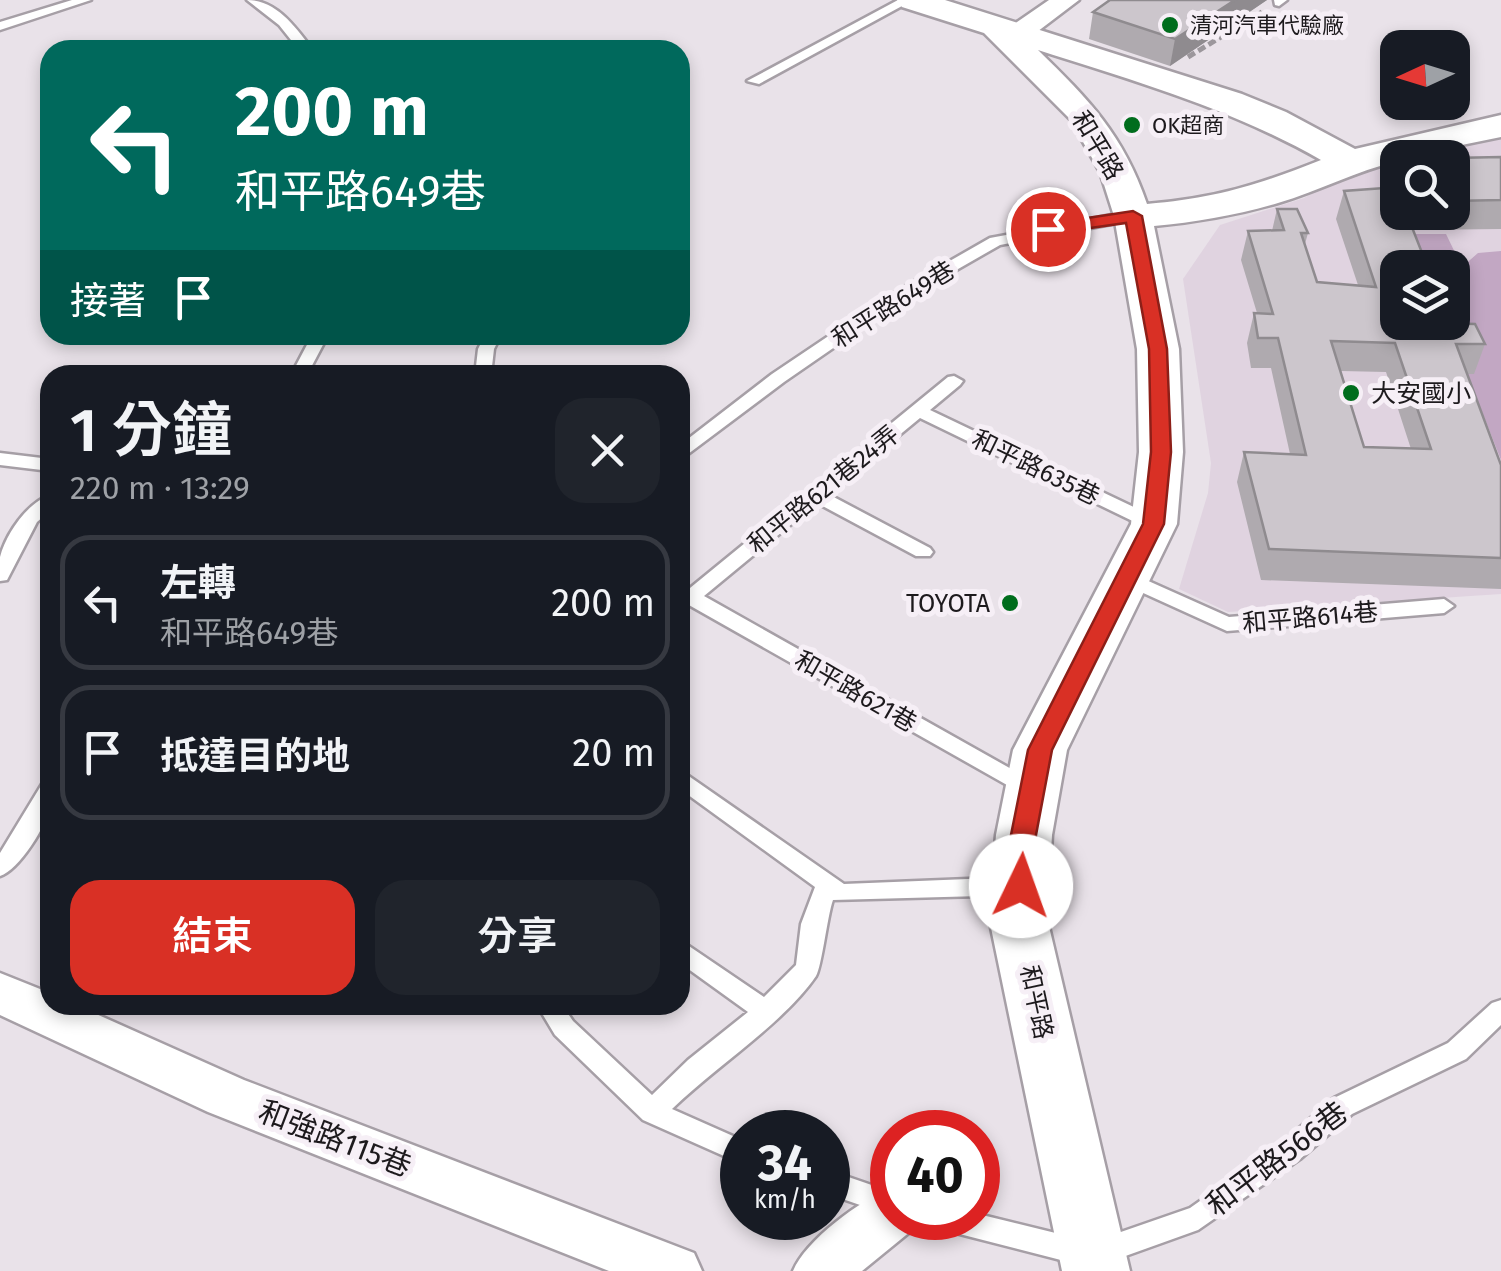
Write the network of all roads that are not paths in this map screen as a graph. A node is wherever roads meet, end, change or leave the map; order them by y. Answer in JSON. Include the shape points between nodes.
{"nodes":[{"id":1,"x":85,"y":0,"type":"edge"},
{"id":2,"x":253,"y":0,"type":"edge"},
{"id":3,"x":910,"y":0,"type":"edge"},
{"id":4,"x":1066,"y":0,"type":"edge"},
{"id":5,"x":0,"y":26,"type":"edge"},
{"id":6,"x":1007,"y":32,"type":"junction"},
{"id":7,"x":298,"y":40,"type":"edge"},
{"id":8,"x":754,"y":81,"type":"dead end"},
{"id":9,"x":1501,"y":126,"type":"edge"},
{"id":10,"x":1350,"y":162,"type":"junction"},
{"id":11,"x":1133,"y":216,"type":"junction"},
{"id":12,"x":954,"y":381,"type":"dead end"},
{"id":13,"x":918,"y":411,"type":"junction"},
{"id":14,"x":690,"y":446,"type":"edge"},
{"id":15,"x":0,"y":459,"type":"edge"},
{"id":16,"x":40,"y":464,"type":"edge"},
{"id":17,"x":816,"y":495,"type":"junction"},
{"id":18,"x":40,"y":510,"type":"edge"},
{"id":19,"x":1154,"y":524,"type":"junction"},
{"id":20,"x":923,"y":552,"type":"dead end"},
{"id":21,"x":0,"y":575,"type":"edge"},
{"id":22,"x":1126,"y":577,"type":"junction"},
{"id":23,"x":690,"y":591,"type":"edge"},
{"id":24,"x":690,"y":596,"type":"edge"},
{"id":25,"x":1444,"y":606,"type":"dead end"},
{"id":26,"x":690,"y":785,"type":"edge"},
{"id":27,"x":1032,"y":791,"type":"junction"},
{"id":28,"x":40,"y":808,"type":"edge"},
{"id":29,"x":0,"y":867,"type":"edge"},
{"id":30,"x":827,"y":884,"type":"junction"},
{"id":31,"x":1021,"y":886,"type":"junction"},
{"id":32,"x":690,"y":957,"type":"edge"},
{"id":33,"x":0,"y":994,"type":"edge"},
{"id":34,"x":1501,"y":1010,"type":"edge"},
{"id":35,"x":40,"y":1012,"type":"edge"},
{"id":36,"x":766,"y":1012,"type":"junction"},
{"id":37,"x":47,"y":1015,"type":"edge"},
{"id":38,"x":556,"y":1015,"type":"edge"},
{"id":39,"x":652,"y":1112,"type":"junction"},
{"id":40,"x":720,"y":1142,"type":"edge"},
{"id":41,"x":870,"y":1231,"type":"edge"},
{"id":42,"x":1000,"y":1235,"type":"edge"},
{"id":43,"x":1094,"y":1263,"type":"edge"},
{"id":44,"x":675,"y":1271,"type":"edge"},
{"id":45,"x":820,"y":1271,"type":"edge"}],
"edges":[{"from":1,"to":5,"type":"lane"},
{"from":2,"to":7,"type":"lane"},
{"from":3,"to":6,"type":"street","name":"和平路"},
{"from":3,"to":8,"type":"lane"},
{"from":4,"to":6,"type":"street"},
{"from":6,"to":10,"type":"street","name":"和平路","via":[[1274,119]]},
{"from":6,"to":11,"type":"street","name":"和平路","via":[[1084,114],[1118,172]]},
{"from":9,"to":10,"type":"street"},
{"from":10,"to":11,"type":"street","via":[[1209,210]]},
{"from":11,"to":14,"type":"lane","name":"和平路649巷","via":[[995,242],[891,301]]},
{"from":11,"to":19,"type":"street","name":"和平路","via":[[1158,349],[1161,452]]},
{"from":12,"to":13,"type":"lane","name":"和平路621巷24弄"},
{"from":13,"to":17,"type":"lane","name":"和平路621巷24弄"},
{"from":13,"to":19,"type":"lane","name":"和平路635巷"},
{"from":15,"to":16,"type":"lane"},
{"from":17,"to":20,"type":"lane"},
{"from":17,"to":23,"type":"lane","name":"和平路621巷24弄"},
{"from":18,"to":21,"type":"lane"},
{"from":19,"to":22,"type":"street","name":"和平路"},
{"from":22,"to":25,"type":"lane","name":"和平路614巷","via":[[1227,624]]},
{"from":22,"to":27,"type":"street","name":"和平路","via":[[1040,750]]},
{"from":24,"to":27,"type":"lane","name":"和平路621巷"},
{"from":26,"to":30,"type":"lane"},
{"from":27,"to":31,"type":"street","name":"和平路"},
{"from":28,"to":29,"type":"lane"},
{"from":30,"to":31,"type":"lane","via":[[840,893]]},
{"from":30,"to":36,"type":"lane","via":[[807,968]]},
{"from":31,"to":43,"type":"street","name":"和平路","via":[[1018,918]]},
{"from":32,"to":36,"type":"lane"},
{"from":33,"to":35,"type":"street","name":"和強路115巷"},
{"from":34,"to":43,"type":"lane","name":"和平路566巷","via":[[1457,1051],[1342,1106],[1198,1218]]},
{"from":36,"to":39,"type":"lane"},
{"from":37,"to":44,"type":"street","name":"和強路115巷","via":[[226,1096]]},
{"from":38,"to":39,"type":"lane"},
{"from":39,"to":40,"type":"lane"},
{"from":41,"to":45,"type":"street"},
{"from":42,"to":43,"type":"lane"}]}
